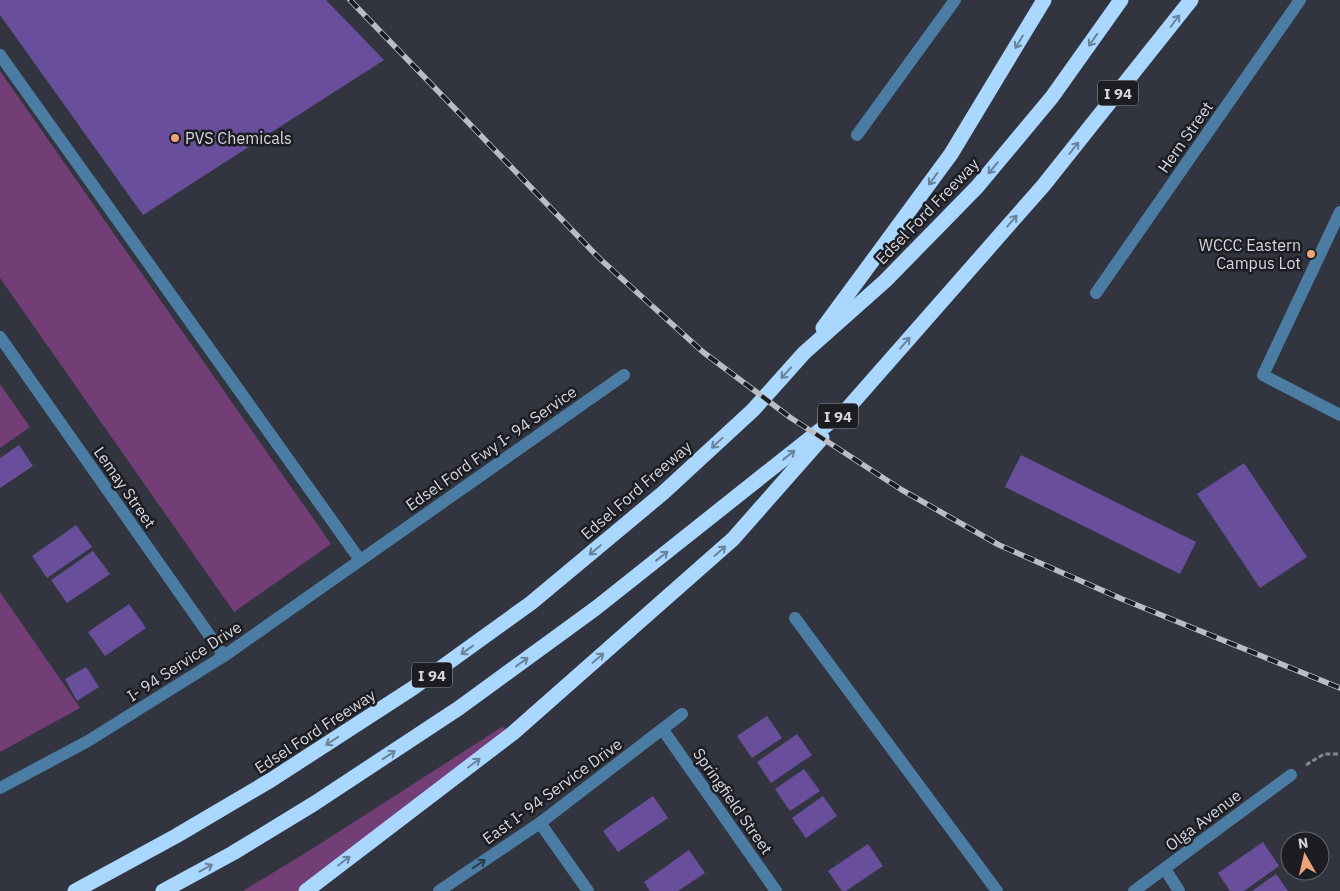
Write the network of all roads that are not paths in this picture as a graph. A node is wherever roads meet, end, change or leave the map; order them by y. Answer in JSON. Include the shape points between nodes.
{"nodes":[{"id":1,"x":955,"y":0,"type":"edge"},
{"id":2,"x":1044,"y":0,"type":"edge"},
{"id":3,"x":1121,"y":0,"type":"edge"},
{"id":4,"x":1191,"y":0,"type":"edge"},
{"id":5,"x":1300,"y":0,"type":"edge"},
{"id":6,"x":0,"y":55,"type":"edge"},
{"id":7,"x":857,"y":135,"type":"dead end"},
{"id":8,"x":1340,"y":212,"type":"edge"},
{"id":9,"x":1096,"y":293,"type":"dead end"},
{"id":10,"x":0,"y":337,"type":"edge"},
{"id":11,"x":804,"y":353,"type":"junction"},
{"id":12,"x":624,"y":375,"type":"dead end"},
{"id":13,"x":848,"y":408,"type":"junction"},
{"id":14,"x":1340,"y":415,"type":"edge"},
{"id":15,"x":378,"y":548,"type":"joint"},
{"id":16,"x":360,"y":560,"type":"junction"},
{"id":17,"x":795,"y":618,"type":"dead end"},
{"id":18,"x":224,"y":656,"type":"junction"},
{"id":19,"x":682,"y":714,"type":"dead end"},
{"id":20,"x":663,"y":730,"type":"junction"},
{"id":21,"x":1291,"y":775,"type":"road end"},
{"id":22,"x":0,"y":788,"type":"edge"},
{"id":23,"x":540,"y":823,"type":"junction"},
{"id":24,"x":1164,"y":870,"type":"junction"},
{"id":25,"x":75,"y":891,"type":"edge"},
{"id":26,"x":163,"y":891,"type":"edge"},
{"id":27,"x":306,"y":891,"type":"edge"},
{"id":28,"x":439,"y":891,"type":"edge"},
{"id":29,"x":588,"y":891,"type":"edge"},
{"id":30,"x":776,"y":891,"type":"edge"},
{"id":31,"x":997,"y":891,"type":"edge"},
{"id":32,"x":1134,"y":891,"type":"edge"},
{"id":33,"x":1179,"y":891,"type":"edge"}],
"edges":[{"from":1,"to":7,"type":"street"},
{"from":2,"to":11,"type":"highway","one_way":true,"via":[[952,154]]},
{"from":3,"to":11,"type":"highway","name":"Edsel Ford Freeway","number":"I 94","one_way":true,"via":[[1052,97],[977,186],[885,281]]},
{"from":13,"to":4,"type":"highway","number":"I 94","one_way":true,"via":[[1043,186]]},
{"from":5,"to":9,"type":"street","name":"Hern Street"},
{"from":6,"to":16,"type":"street"},
{"from":8,"to":14,"type":"street","via":[[1263,374]]},
{"from":10,"to":18,"type":"street","name":"Lemay Street"},
{"from":11,"to":25,"type":"highway","name":"Edsel Ford Freeway","number":"I 94","one_way":true,"via":[[753,410],[663,493],[531,603],[413,688],[272,780]]},
{"from":12,"to":15,"type":"street","name":"Edsel Ford Fwy I- 94 Service"},
{"from":26,"to":13,"type":"highway","number":"I 94","one_way":true,"via":[[315,803],[460,708],[596,608]]},
{"from":27,"to":13,"type":"highway","one_way":true,"via":[[513,733],[734,539]]},
{"from":15,"to":16,"type":"street","name":"I- 94 Service Drive"},
{"from":16,"to":18,"type":"street","name":"I- 94 Service Drive"},
{"from":17,"to":31,"type":"street"},
{"from":18,"to":22,"type":"street","name":"I- 94 Service Drive","via":[[97,736]]},
{"from":19,"to":20,"type":"street","name":"East I- 94 Service Drive"},
{"from":20,"to":23,"type":"street","name":"East I- 94 Service Drive"},
{"from":20,"to":30,"type":"street","name":"Springfield Street"},
{"from":21,"to":24,"type":"street","name":"Olga Avenue"},
{"from":28,"to":23,"type":"street","name":"East I- 94 Service Drive","one_way":true},
{"from":23,"to":29,"type":"street"},
{"from":24,"to":32,"type":"street","name":"Olga Avenue"},
{"from":24,"to":33,"type":"street"}]}
